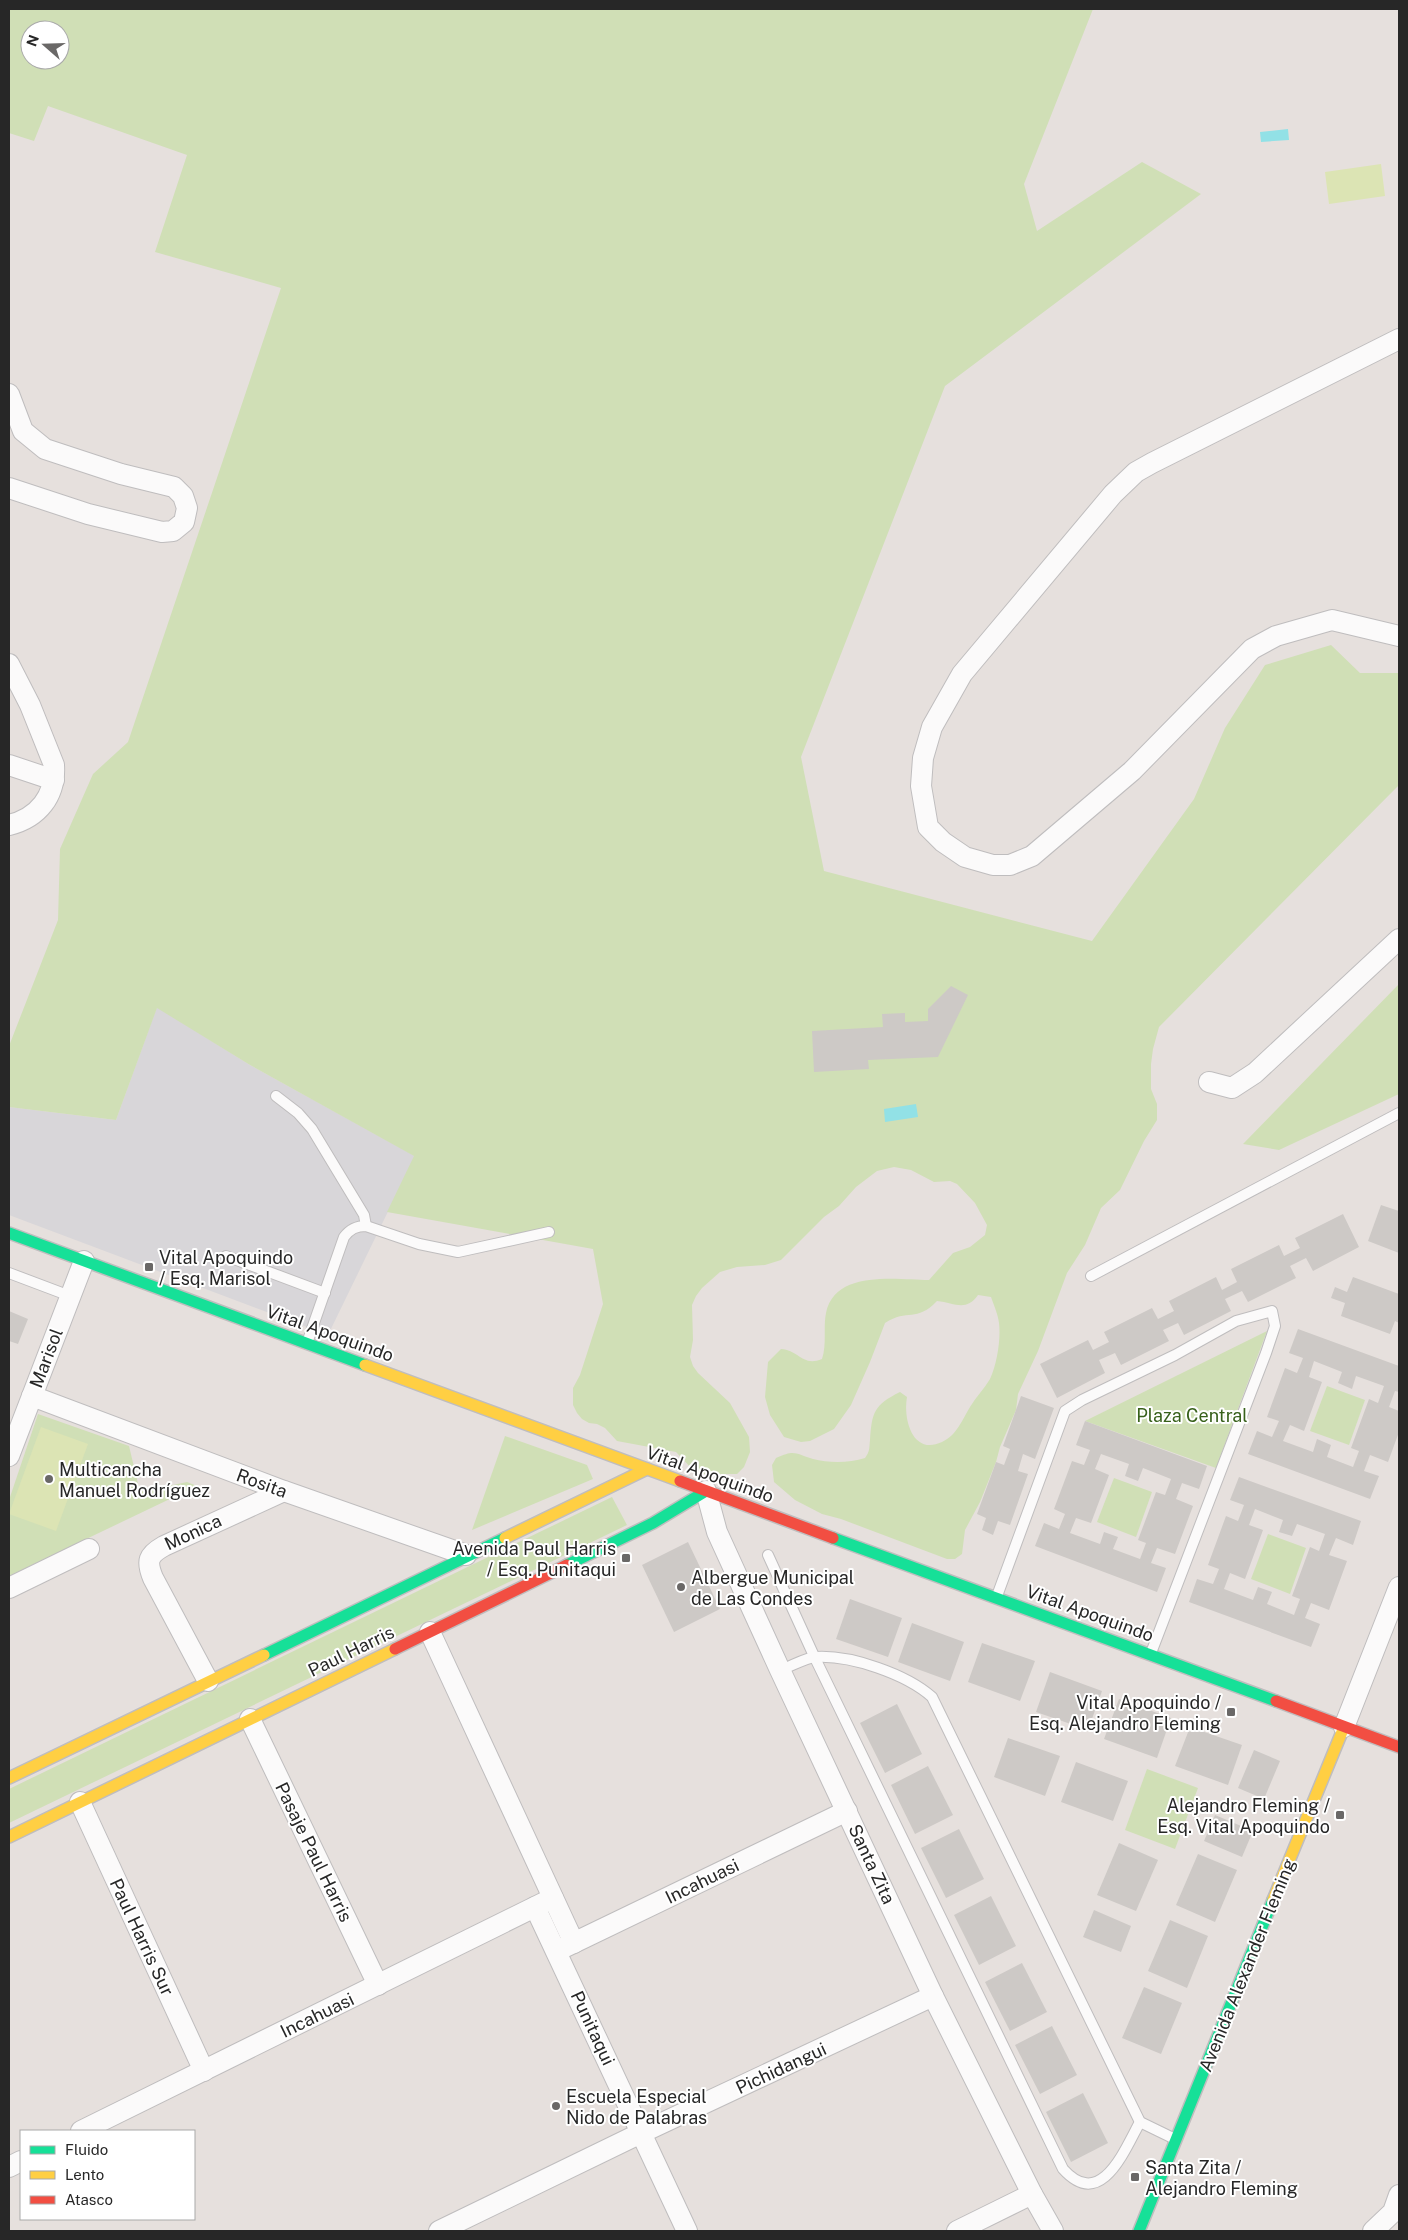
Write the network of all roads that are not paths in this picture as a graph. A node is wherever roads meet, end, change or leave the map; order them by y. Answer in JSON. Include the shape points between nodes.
{"nodes":[{"id":1,"x":1399,"y":339,"type":"edge"},
{"id":2,"x":9,"y":394,"type":"edge"},
{"id":3,"x":9,"y":488,"type":"edge"},
{"id":4,"x":1399,"y":636,"type":"edge"},
{"id":5,"x":9,"y":664,"type":"edge"},
{"id":6,"x":9,"y":765,"type":"edge"},
{"id":7,"x":54,"y":780,"type":"junction"},
{"id":8,"x":9,"y":825,"type":"edge"},
{"id":9,"x":1399,"y":939,"type":"edge"},
{"id":10,"x":1209,"y":1082,"type":"dead end"},
{"id":11,"x":276,"y":1096,"type":"dead end"},
{"id":12,"x":1399,"y":1113,"type":"edge"},
{"id":13,"x":366,"y":1226,"type":"junction"},
{"id":14,"x":548,"y":1232,"type":"dead end"},
{"id":15,"x":9,"y":1233,"type":"edge"},
{"id":16,"x":226,"y":1256,"type":"dead end"},
{"id":17,"x":84,"y":1261,"type":"junction"},
{"id":18,"x":9,"y":1273,"type":"edge"},
{"id":19,"x":1091,"y":1276,"type":"dead end"},
{"id":20,"x":325,"y":1293,"type":"junction"},
{"id":21,"x":70,"y":1296,"type":"junction"},
{"id":22,"x":307,"y":1343,"type":"junction"},
{"id":23,"x":32,"y":1396,"type":"junction"},
{"id":24,"x":9,"y":1456,"type":"edge"},
{"id":25,"x":647,"y":1469,"type":"junction"},
{"id":26,"x":284,"y":1490,"type":"junction"},
{"id":27,"x":706,"y":1491,"type":"junction"},
{"id":28,"x":89,"y":1549,"type":"dead end"},
{"id":29,"x":768,"y":1554,"type":"dead end"},
{"id":30,"x":466,"y":1555,"type":"junction"},
{"id":31,"x":1399,"y":1587,"type":"edge"},
{"id":32,"x":9,"y":1588,"type":"edge"},
{"id":33,"x":997,"y":1598,"type":"junction"},
{"id":34,"x":430,"y":1632,"type":"junction"},
{"id":35,"x":1151,"y":1654,"type":"junction"},
{"id":36,"x":814,"y":1656,"type":"junction"},
{"id":37,"x":780,"y":1670,"type":"junction"},
{"id":38,"x":208,"y":1681,"type":"junction"},
{"id":39,"x":250,"y":1719,"type":"junction"},
{"id":40,"x":1344,"y":1726,"type":"junction"},
{"id":41,"x":1399,"y":1747,"type":"edge"},
{"id":42,"x":9,"y":1778,"type":"edge"},
{"id":43,"x":80,"y":1802,"type":"junction"},
{"id":44,"x":847,"y":1811,"type":"junction"},
{"id":45,"x":9,"y":1837,"type":"edge"},
{"id":46,"x":553,"y":1898,"type":"junction"},
{"id":47,"x":535,"y":1907,"type":"junction"},
{"id":48,"x":566,"y":1947,"type":"junction"},
{"id":49,"x":378,"y":1985,"type":"junction"},
{"id":50,"x":933,"y":1996,"type":"junction"},
{"id":51,"x":204,"y":2071,"type":"junction"},
{"id":52,"x":1140,"y":2122,"type":"junction"},
{"id":53,"x":83,"y":2130,"type":"edge"},
{"id":54,"x":641,"y":2133,"type":"junction"},
{"id":55,"x":1176,"y":2140,"type":"junction"},
{"id":56,"x":1032,"y":2194,"type":"junction"},
{"id":57,"x":1397,"y":2207,"type":"edge"},
{"id":58,"x":439,"y":2231,"type":"edge"},
{"id":59,"x":687,"y":2231,"type":"edge"},
{"id":60,"x":957,"y":2231,"type":"edge"},
{"id":61,"x":1053,"y":2231,"type":"edge"},
{"id":62,"x":1139,"y":2231,"type":"edge"},
{"id":63,"x":1373,"y":2231,"type":"edge"}],
"edges":[{"from":1,"to":4,"type":"street","via":[[1152,462],[1113,494],[962,674],[944,702],[923,758],[920,786],[928,827],[965,857],[993,865],[1010,865],[1032,856],[1132,771],[1252,649],[1276,636],[1332,620]]},
{"from":2,"to":3,"type":"street","via":[[23,431],[45,449],[174,488],[183,496],[187,508],[184,522],[174,531],[162,532],[88,514]]},
{"from":5,"to":7,"type":"street","via":[[54,765]]},
{"from":6,"to":7,"type":"street"},
{"from":7,"to":8,"type":"street","via":[[39,810],[30,818]]},
{"from":9,"to":10,"type":"street","via":[[1255,1073],[1232,1088]]},
{"from":11,"to":13,"type":"lane","via":[[312,1129],[364,1215]]},
{"from":12,"to":19,"type":"lane"},
{"from":13,"to":14,"type":"lane","via":[[420,1244],[458,1252]]},
{"from":13,"to":20,"type":"lane","via":[[348,1231],[344,1237]]},
{"from":15,"to":17,"type":"street","name":"Vital Apoquindo"},
{"from":16,"to":20,"type":"lane"},
{"from":17,"to":21,"type":"street","name":"Marisol"},
{"from":17,"to":22,"type":"street","name":"Vital Apoquindo"},
{"from":18,"to":21,"type":"lane"},
{"from":20,"to":22,"type":"lane"},
{"from":21,"to":23,"type":"street","name":"Marisol"},
{"from":22,"to":25,"type":"street","name":"Vital Apoquindo"},
{"from":23,"to":24,"type":"street","name":"Marisol"},
{"from":23,"to":26,"type":"street","name":"Rosita"},
{"from":25,"to":27,"type":"street","name":"Vital Apoquindo"},
{"from":25,"to":30,"type":"street","name":"Paul Harris"},
{"from":26,"to":30,"type":"street","name":"Rosita"},
{"from":26,"to":38,"type":"street","name":"Monica","via":[[164,1546],[153,1552],[149,1561],[153,1578]]},
{"from":27,"to":33,"type":"street","name":"Vital Apoquindo"},
{"from":27,"to":34,"type":"street","name":"Paul Harris","via":[[653,1523]]},
{"from":27,"to":37,"type":"street","name":"Santa Zita","via":[[716,1532]]},
{"from":28,"to":32,"type":"street"},
{"from":29,"to":36,"type":"lane"},
{"from":30,"to":38,"type":"street","name":"Paul Harris"},
{"from":31,"to":40,"type":"street","name":"Avenida Alexander Fleming"},
{"from":33,"to":35,"type":"street","name":"Vital Apoquindo"},
{"from":33,"to":35,"type":"lane","via":[[1065,1411],[1236,1321],[1272,1311],[1275,1326],[1266,1353]]},
{"from":34,"to":39,"type":"street","name":"Paul Harris"},
{"from":34,"to":46,"type":"street","name":"Punitaqui"},
{"from":35,"to":40,"type":"street","name":"Vital Apoquindo"},
{"from":36,"to":37,"type":"lane"},
{"from":36,"to":52,"type":"lane","via":[[841,1658],[901,1675],[932,1697]]},
{"from":36,"to":52,"type":"lane","via":[[1062,2169],[1077,2181],[1103,2179],[1115,2167]]},
{"from":37,"to":44,"type":"street","name":"Santa Zita"},
{"from":38,"to":42,"type":"street","name":"Paul Harris"},
{"from":39,"to":43,"type":"street","name":"Paul Harris"},
{"from":39,"to":49,"type":"street","name":"Pasaje Paul Harris"},
{"from":40,"to":41,"type":"street","name":"Vital Apoquindo"},
{"from":40,"to":55,"type":"street","name":"Avenida Alexander Fleming"},
{"from":43,"to":45,"type":"street","name":"Paul Harris"},
{"from":43,"to":51,"type":"street","name":"Paul Harris Sur"},
{"from":44,"to":48,"type":"street","name":"Incahuasi"},
{"from":44,"to":50,"type":"street","name":"Santa Zita"},
{"from":46,"to":47,"type":"street","name":"Incahuasi"},
{"from":46,"to":48,"type":"street","name":"Punitaqui"},
{"from":47,"to":48,"type":"street","name":"Punitaqui"},
{"from":47,"to":49,"type":"street","name":"Incahuasi"},
{"from":48,"to":54,"type":"street","name":"Punitaqui"},
{"from":49,"to":51,"type":"street","name":"Incahuasi"},
{"from":50,"to":54,"type":"street","name":"Pichidangui"},
{"from":50,"to":56,"type":"street","name":"Santa Zita"},
{"from":51,"to":53,"type":"street","name":"Incahuasi"},
{"from":52,"to":55,"type":"lane"},
{"from":54,"to":58,"type":"street","name":"Pichidangui"},
{"from":54,"to":59,"type":"street","name":"Punitaqui"},
{"from":55,"to":62,"type":"street","name":"Avenida Alexander Fleming"},
{"from":56,"to":60,"type":"street"},
{"from":56,"to":61,"type":"street","name":"Santa Zita"},
{"from":57,"to":63,"type":"street"}]}
